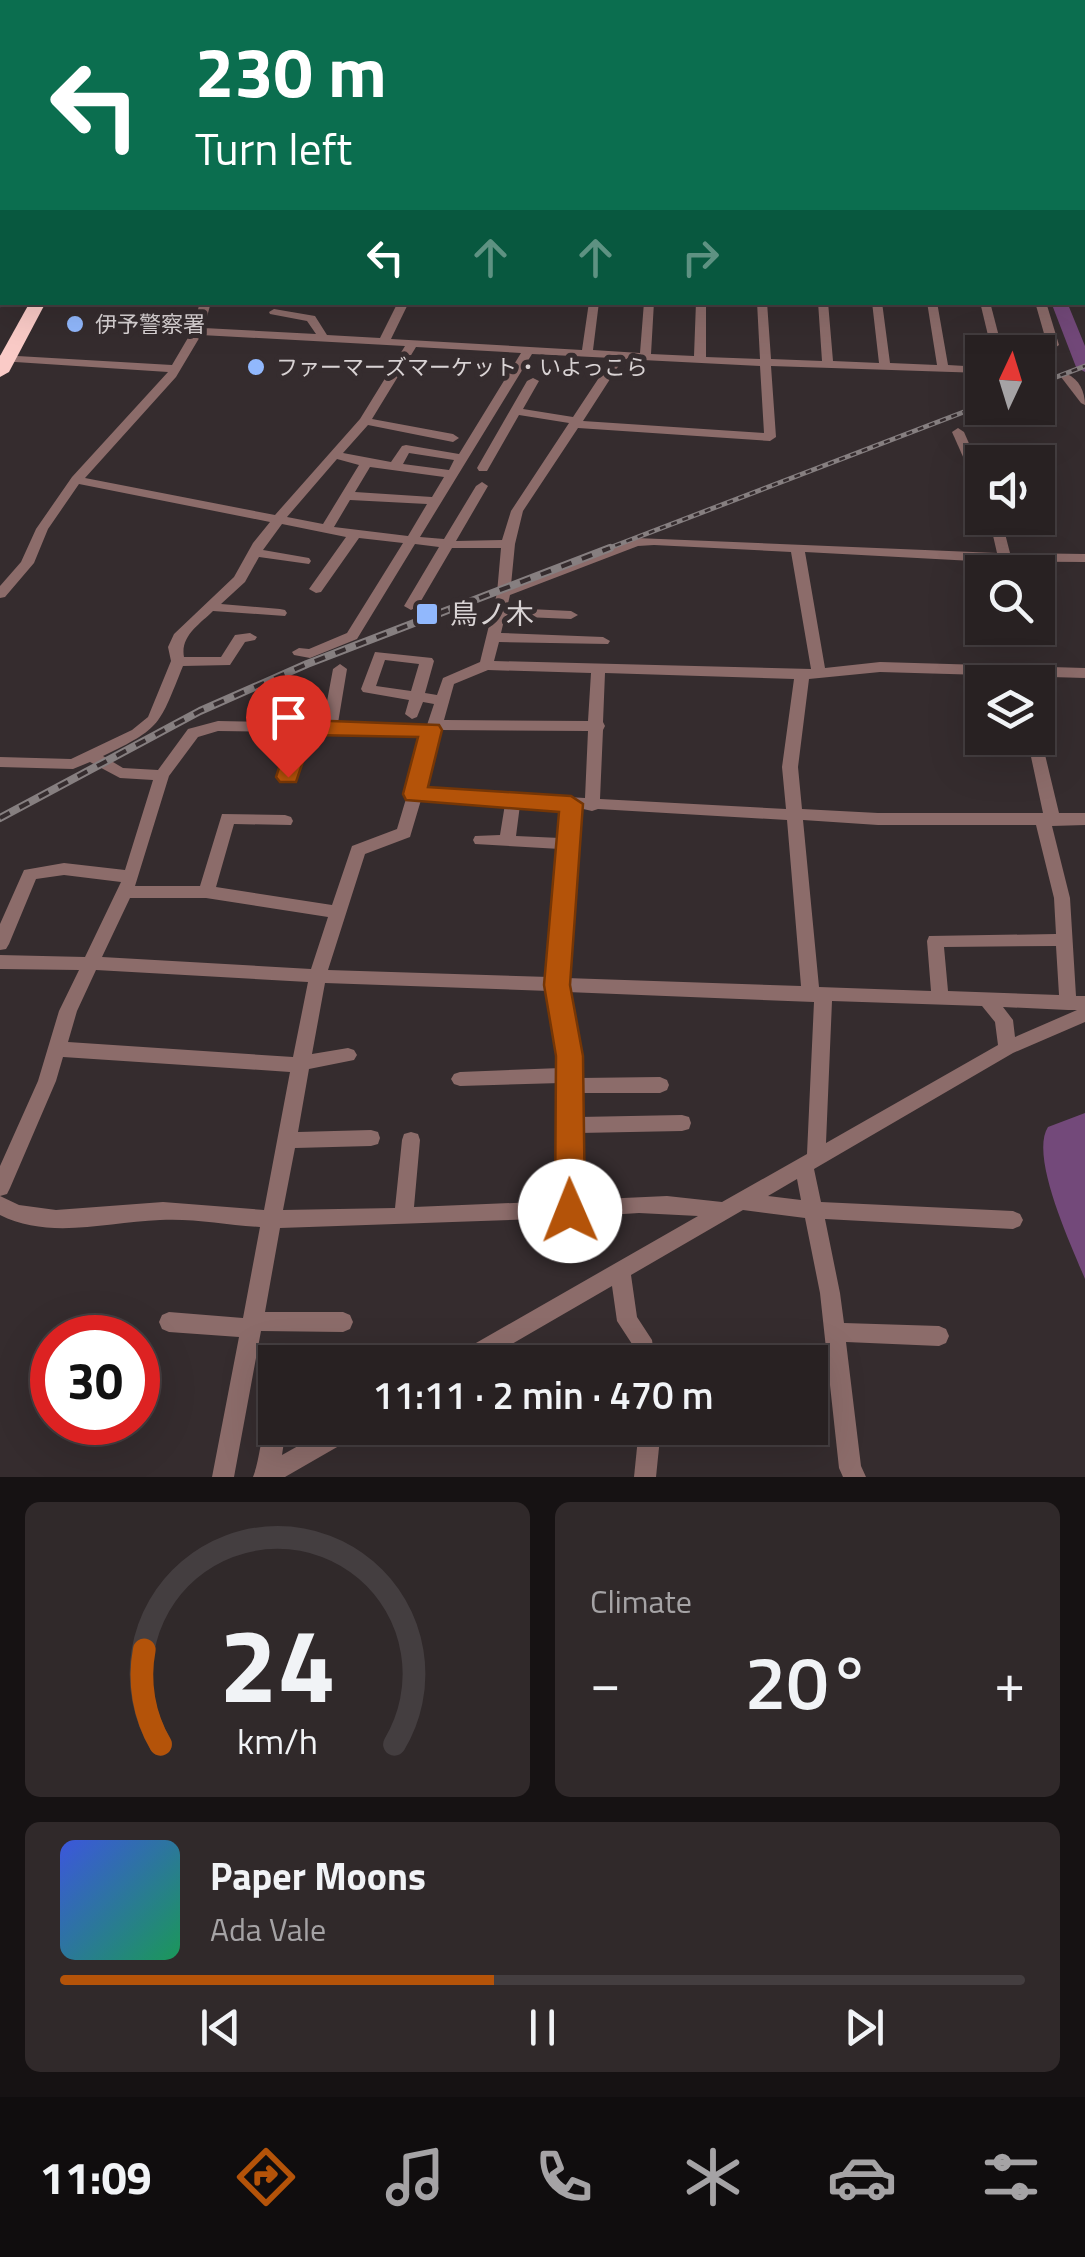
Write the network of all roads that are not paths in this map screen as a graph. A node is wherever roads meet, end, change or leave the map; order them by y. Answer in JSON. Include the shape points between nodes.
{"nodes":[{"id":1,"x":19,"y":305,"type":"edge"},
{"id":2,"x":36,"y":305,"type":"edge"},
{"id":3,"x":205,"y":305,"type":"edge"},
{"id":4,"x":279,"y":305,"type":"edge"},
{"id":5,"x":402,"y":305,"type":"edge"},
{"id":6,"x":594,"y":305,"type":"edge"},
{"id":7,"x":648,"y":305,"type":"edge"},
{"id":8,"x":701,"y":305,"type":"edge"},
{"id":9,"x":762,"y":305,"type":"edge"},
{"id":10,"x":822,"y":305,"type":"edge"},
{"id":11,"x":877,"y":305,"type":"edge"},
{"id":12,"x":932,"y":305,"type":"edge"},
{"id":13,"x":986,"y":305,"type":"edge"},
{"id":14,"x":1041,"y":305,"type":"edge"},
{"id":15,"x":198,"y":330,"type":"junction"},
{"id":16,"x":259,"y":335,"type":"junction"},
{"id":17,"x":994,"y":335,"type":"edge"},
{"id":18,"x":1050,"y":335,"type":"edge"},
{"id":19,"x":323,"y":337,"type":"junction"},
{"id":20,"x":385,"y":340,"type":"junction"},
{"id":21,"x":414,"y":342,"type":"junction"},
{"id":22,"x":5,"y":347,"type":"edge"},
{"id":23,"x":528,"y":350,"type":"junction"},
{"id":24,"x":587,"y":354,"type":"junction"},
{"id":25,"x":618,"y":356,"type":"junction"},
{"id":26,"x":645,"y":357,"type":"junction"},
{"id":27,"x":700,"y":360,"type":"junction"},
{"id":28,"x":764,"y":363,"type":"junction"},
{"id":29,"x":828,"y":365,"type":"junction"},
{"id":30,"x":885,"y":367,"type":"junction"},
{"id":31,"x":1055,"y":367,"type":"edge"},
{"id":32,"x":175,"y":369,"type":"junction"},
{"id":33,"x":943,"y":369,"type":"junction"},
{"id":34,"x":965,"y":370,"type":"edge"},
{"id":35,"x":533,"y":381,"type":"dead end"},
{"id":36,"x":1085,"y":401,"type":"edge"},
{"id":37,"x":516,"y":410,"type":"junction"},
{"id":38,"x":365,"y":421,"type":"junction"},
{"id":39,"x":576,"y":422,"type":"junction"},
{"id":40,"x":958,"y":432,"type":"dead end"},
{"id":41,"x":453,"y":438,"type":"dead end"},
{"id":42,"x":965,"y":448,"type":"edge"},
{"id":43,"x":334,"y":454,"type":"junction"},
{"id":44,"x":463,"y":458,"type":"junction"},
{"id":45,"x":366,"y":463,"type":"junction"},
{"id":46,"x":395,"y":466,"type":"junction"},
{"id":47,"x":484,"y":468,"type":"dead end"},
{"id":48,"x":453,"y":474,"type":"junction"},
{"id":49,"x":76,"y":480,"type":"junction"},
{"id":50,"x":482,"y":486,"type":"dead end"},
{"id":51,"x":350,"y":496,"type":"junction"},
{"id":52,"x":437,"y":501,"type":"junction"},
{"id":53,"x":280,"y":517,"type":"junction"},
{"id":54,"x":328,"y":528,"type":"junction"},
{"id":55,"x":355,"y":534,"type":"junction"},
{"id":56,"x":414,"y":539,"type":"junction"},
{"id":57,"x":449,"y":543,"type":"junction"},
{"id":58,"x":508,"y":544,"type":"junction"},
{"id":59,"x":797,"y":546,"type":"junction"},
{"id":60,"x":254,"y":552,"type":"junction"},
{"id":61,"x":966,"y":555,"type":"edge"},
{"id":62,"x":1055,"y":558,"type":"edge"},
{"id":63,"x":1085,"y":558,"type":"edge"},
{"id":64,"x":304,"y":562,"type":"dead end"},
{"id":65,"x":316,"y":589,"type":"dead end"},
{"id":66,"x":504,"y":592,"type":"junction"},
{"id":67,"x":0,"y":594,"type":"edge"},
{"id":68,"x":412,"y":606,"type":"dead end"},
{"id":69,"x":210,"y":607,"type":"junction"},
{"id":70,"x":499,"y":612,"type":"junction"},
{"id":71,"x":280,"y":613,"type":"dead end"},
{"id":72,"x":571,"y":615,"type":"dead end"},
{"id":73,"x":493,"y":636,"type":"junction"},
{"id":74,"x":250,"y":637,"type":"dead end"},
{"id":75,"x":602,"y":641,"type":"dead end"},
{"id":76,"x":299,"y":652,"type":"dead end"},
{"id":77,"x":178,"y":661,"type":"junction"},
{"id":78,"x":486,"y":665,"type":"junction"},
{"id":79,"x":340,"y":668,"type":"dead end"},
{"id":80,"x":598,"y":668,"type":"junction"},
{"id":81,"x":965,"y":673,"type":"edge"},
{"id":82,"x":810,"y":674,"type":"junction"},
{"id":83,"x":1085,"y":674,"type":"edge"},
{"id":84,"x":1055,"y":676,"type":"edge"},
{"id":85,"x":282,"y":699,"type":"dead end"},
{"id":86,"x":440,"y":700,"type":"junction"},
{"id":87,"x":413,"y":707,"type":"dead end"},
{"id":88,"x":598,"y":726,"type":"junction"},
{"id":89,"x":274,"y":727,"type":"junction"},
{"id":90,"x":303,"y":728,"type":"junction"},
{"id":91,"x":330,"y":728,"type":"junction"},
{"id":92,"x":432,"y":728,"type":"junction"},
{"id":93,"x":1037,"y":755,"type":"edge"},
{"id":94,"x":92,"y":757,"type":"junction"},
{"id":95,"x":0,"y":762,"type":"edge"},
{"id":96,"x":162,"y":775,"type":"junction"},
{"id":97,"x":288,"y":777,"type":"dead end"},
{"id":98,"x":414,"y":794,"type":"junction"},
{"id":99,"x":513,"y":800,"type":"junction"},
{"id":100,"x":571,"y":804,"type":"junction"},
{"id":101,"x":592,"y":806,"type":"junction"},
{"id":102,"x":795,"y":814,"type":"junction"},
{"id":103,"x":1085,"y":818,"type":"edge"},
{"id":104,"x":285,"y":821,"type":"dead end"},
{"id":105,"x":1048,"y":821,"type":"junction"},
{"id":106,"x":481,"y":840,"type":"dead end"},
{"id":107,"x":507,"y":842,"type":"junction"},
{"id":108,"x":568,"y":844,"type":"junction"},
{"id":109,"x":128,"y":885,"type":"junction"},
{"id":110,"x":206,"y":892,"type":"junction"},
{"id":111,"x":337,"y":912,"type":"junction"},
{"id":112,"x":1064,"y":940,"type":"junction"},
{"id":113,"x":0,"y":944,"type":"edge"},
{"id":114,"x":0,"y":962,"type":"edge"},
{"id":115,"x":91,"y":963,"type":"junction"},
{"id":116,"x":317,"y":979,"type":"junction"},
{"id":117,"x":557,"y":985,"type":"junction"},
{"id":118,"x":817,"y":996,"type":"junction"},
{"id":119,"x":940,"y":999,"type":"junction"},
{"id":120,"x":987,"y":1000,"type":"junction"},
{"id":121,"x":1079,"y":1007,"type":"edge"},
{"id":122,"x":1007,"y":1048,"type":"junction"},
{"id":123,"x":57,"y":1050,"type":"junction"},
{"id":124,"x":348,"y":1054,"type":"dead end"},
{"id":125,"x":301,"y":1064,"type":"junction"},
{"id":126,"x":460,"y":1079,"type":"dead end"},
{"id":127,"x":569,"y":1080,"type":"junction"},
{"id":128,"x":660,"y":1085,"type":"dead end"},
{"id":129,"x":569,"y":1126,"type":"junction"},
{"id":130,"x":673,"y":1126,"type":"dead end"},
{"id":131,"x":372,"y":1138,"type":"dead end"},
{"id":132,"x":286,"y":1140,"type":"junction"},
{"id":133,"x":411,"y":1140,"type":"dead end"},
{"id":134,"x":809,"y":1163,"type":"junction"},
{"id":135,"x":1,"y":1204,"type":"edge"},
{"id":136,"x":732,"y":1206,"type":"junction"},
{"id":137,"x":813,"y":1210,"type":"junction"},
{"id":138,"x":570,"y":1211,"type":"junction"},
{"id":139,"x":404,"y":1213,"type":"junction"},
{"id":140,"x":270,"y":1219,"type":"junction"},
{"id":141,"x":1013,"y":1220,"type":"dead end"},
{"id":142,"x":620,"y":1272,"type":"junction"},
{"id":143,"x":169,"y":1322,"type":"dead end"},
{"id":144,"x":343,"y":1322,"type":"dead end"},
{"id":145,"x":251,"y":1324,"type":"junction"},
{"id":146,"x":834,"y":1332,"type":"junction"},
{"id":147,"x":939,"y":1336,"type":"dead end"},
{"id":148,"x":492,"y":1345,"type":"edge"},
{"id":149,"x":643,"y":1345,"type":"edge"},
{"id":150,"x":272,"y":1445,"type":"edge"},
{"id":151,"x":320,"y":1445,"type":"edge"},
{"id":152,"x":648,"y":1445,"type":"edge"},
{"id":153,"x":266,"y":1476,"type":"edge"},
{"id":154,"x":222,"y":1477,"type":"edge"},
{"id":155,"x":645,"y":1477,"type":"edge"},
{"id":156,"x":855,"y":1477,"type":"edge"}],
"edges":[{"from":1,"to":22,"type":"highway"},
{"from":2,"to":22,"type":"highway"},
{"from":3,"to":15,"type":"street"},
{"from":4,"to":16,"type":"street"},
{"from":4,"to":19,"type":"street","via":[[311,318]]},
{"from":5,"to":20,"type":"street"},
{"from":6,"to":24,"type":"street"},
{"from":7,"to":26,"type":"street"},
{"from":8,"to":27,"type":"street"},
{"from":9,"to":28,"type":"street"},
{"from":10,"to":29,"type":"street"},
{"from":11,"to":30,"type":"street"},
{"from":12,"to":33,"type":"street"},
{"from":13,"to":17,"type":"street"},
{"from":14,"to":18,"type":"street"},
{"from":15,"to":16,"type":"street"},
{"from":15,"to":32,"type":"street"},
{"from":16,"to":19,"type":"street"},
{"from":19,"to":20,"type":"street"},
{"from":20,"to":21,"type":"street"},
{"from":21,"to":23,"type":"street"},
{"from":21,"to":38,"type":"street"},
{"from":22,"to":32,"type":"street"},
{"from":23,"to":24,"type":"street"},
{"from":23,"to":44,"type":"street"},
{"from":24,"to":25,"type":"street"},
{"from":25,"to":26,"type":"street"},
{"from":25,"to":39,"type":"street"},
{"from":26,"to":27,"type":"street"},
{"from":27,"to":28,"type":"street"},
{"from":28,"to":29,"type":"street"},
{"from":28,"to":39,"type":"street","via":[[770,437]]},
{"from":29,"to":30,"type":"street"},
{"from":30,"to":33,"type":"street"},
{"from":31,"to":36,"type":"street"},
{"from":32,"to":49,"type":"street"},
{"from":33,"to":34,"type":"street"},
{"from":35,"to":37,"type":"street"},
{"from":37,"to":39,"type":"street"},
{"from":37,"to":47,"type":"street"},
{"from":38,"to":41,"type":"street"},
{"from":38,"to":43,"type":"street"},
{"from":39,"to":58,"type":"street","via":[[517,511]]},
{"from":40,"to":42,"type":"street"},
{"from":43,"to":45,"type":"street"},
{"from":43,"to":53,"type":"street"},
{"from":44,"to":46,"type":"street","via":[[406,449]]},
{"from":44,"to":48,"type":"street"},
{"from":45,"to":46,"type":"street"},
{"from":45,"to":51,"type":"street"},
{"from":46,"to":48,"type":"street"},
{"from":48,"to":52,"type":"street"},
{"from":49,"to":53,"type":"street"},
{"from":49,"to":67,"type":"street","via":[[27,564]]},
{"from":50,"to":57,"type":"street"},
{"from":51,"to":52,"type":"street"},
{"from":51,"to":54,"type":"street"},
{"from":52,"to":56,"type":"street"},
{"from":53,"to":54,"type":"street"},
{"from":53,"to":60,"type":"street"},
{"from":54,"to":55,"type":"street"},
{"from":55,"to":56,"type":"street"},
{"from":55,"to":65,"type":"street"},
{"from":56,"to":57,"type":"street"},
{"from":56,"to":76,"type":"street","via":[[352,636],[310,654]]},
{"from":57,"to":58,"type":"street"},
{"from":57,"to":68,"type":"street"},
{"from":58,"to":66,"type":"street"},
{"from":59,"to":61,"type":"street"},
{"from":59,"to":66,"type":"street","via":[[636,542]]},
{"from":59,"to":82,"type":"street"},
{"from":60,"to":64,"type":"street"},
{"from":60,"to":69,"type":"street","via":[[240,579]]},
{"from":62,"to":63,"type":"street"},
{"from":66,"to":70,"type":"street"},
{"from":69,"to":71,"type":"street"},
{"from":69,"to":77,"type":"street","via":[[177,640]]},
{"from":70,"to":72,"type":"street"},
{"from":70,"to":73,"type":"street"},
{"from":73,"to":75,"type":"street"},
{"from":73,"to":78,"type":"street"},
{"from":74,"to":77,"type":"street","via":[[240,638],[225,662]]},
{"from":77,"to":94,"type":"street","via":[[147,726]]},
{"from":78,"to":80,"type":"street"},
{"from":78,"to":86,"type":"street","via":[[448,681]]},
{"from":79,"to":91,"type":"street"},
{"from":80,"to":82,"type":"street"},
{"from":80,"to":88,"type":"street"},
{"from":81,"to":82,"type":"street","via":[[902,667]]},
{"from":82,"to":102,"type":"street","via":[[790,767]]},
{"from":83,"to":84,"type":"street"},
{"from":85,"to":89,"type":"street"},
{"from":86,"to":87,"type":"street"},
{"from":86,"to":92,"type":"street"},
{"from":88,"to":92,"type":"street"},
{"from":88,"to":101,"type":"street"},
{"from":89,"to":90,"type":"street"},
{"from":89,"to":96,"type":"street","via":[[204,728],[186,739]]},
{"from":90,"to":91,"type":"street"},
{"from":90,"to":97,"type":"street"},
{"from":91,"to":92,"type":"street"},
{"from":92,"to":98,"type":"street"},
{"from":93,"to":105,"type":"street"},
{"from":94,"to":95,"type":"street","via":[[58,767]]},
{"from":94,"to":96,"type":"street","via":[[120,772]]},
{"from":96,"to":109,"type":"street"},
{"from":98,"to":99,"type":"street"},
{"from":98,"to":111,"type":"street","via":[[404,833],[358,850]]},
{"from":99,"to":100,"type":"street"},
{"from":99,"to":107,"type":"street"},
{"from":100,"to":101,"type":"street"},
{"from":100,"to":108,"type":"street"},
{"from":101,"to":102,"type":"street"},
{"from":102,"to":105,"type":"street"},
{"from":102,"to":118,"type":"street"},
{"from":103,"to":105,"type":"street"},
{"from":104,"to":110,"type":"street","via":[[228,818]]},
{"from":105,"to":112,"type":"street"},
{"from":106,"to":107,"type":"street"},
{"from":107,"to":108,"type":"street"},
{"from":108,"to":117,"type":"street"},
{"from":109,"to":110,"type":"street"},
{"from":109,"to":113,"type":"street","via":[[64,869],[30,874]]},
{"from":109,"to":115,"type":"street"},
{"from":110,"to":111,"type":"street"},
{"from":111,"to":116,"type":"street"},
{"from":112,"to":119,"type":"street","via":[[935,941]]},
{"from":112,"to":121,"type":"street"},
{"from":114,"to":115,"type":"street"},
{"from":115,"to":116,"type":"street"},
{"from":115,"to":123,"type":"street"},
{"from":116,"to":117,"type":"street"},
{"from":116,"to":125,"type":"street"},
{"from":117,"to":118,"type":"street"},
{"from":117,"to":127,"type":"street"},
{"from":118,"to":119,"type":"street"},
{"from":118,"to":134,"type":"street"},
{"from":119,"to":120,"type":"street"},
{"from":120,"to":121,"type":"street"},
{"from":120,"to":122,"type":"street","via":[[1004,1020]]},
{"from":121,"to":122,"type":"street"},
{"from":122,"to":134,"type":"street"},
{"from":123,"to":125,"type":"street"},
{"from":123,"to":135,"type":"street"},
{"from":124,"to":125,"type":"street"},
{"from":125,"to":132,"type":"street"},
{"from":126,"to":127,"type":"street"},
{"from":127,"to":128,"type":"street"},
{"from":127,"to":129,"type":"street"},
{"from":129,"to":130,"type":"street"},
{"from":129,"to":138,"type":"street"},
{"from":131,"to":132,"type":"street"},
{"from":132,"to":140,"type":"street"},
{"from":133,"to":139,"type":"street"},
{"from":134,"to":136,"type":"street"},
{"from":134,"to":137,"type":"street"},
{"from":135,"to":140,"type":"street","via":[[98,1220],[176,1211]]},
{"from":136,"to":137,"type":"street"},
{"from":136,"to":138,"type":"street"},
{"from":136,"to":142,"type":"street"},
{"from":137,"to":141,"type":"street"},
{"from":137,"to":146,"type":"street"},
{"from":138,"to":139,"type":"street"},
{"from":139,"to":140,"type":"street"},
{"from":140,"to":145,"type":"street"},
{"from":142,"to":148,"type":"street"},
{"from":142,"to":149,"type":"street","via":[[627,1320]]},
{"from":143,"to":145,"type":"street"},
{"from":144,"to":145,"type":"street"},
{"from":145,"to":154,"type":"street"},
{"from":146,"to":147,"type":"street"},
{"from":146,"to":156,"type":"street"},
{"from":150,"to":153,"type":"street"},
{"from":151,"to":153,"type":"street"},
{"from":152,"to":155,"type":"street"}]}
